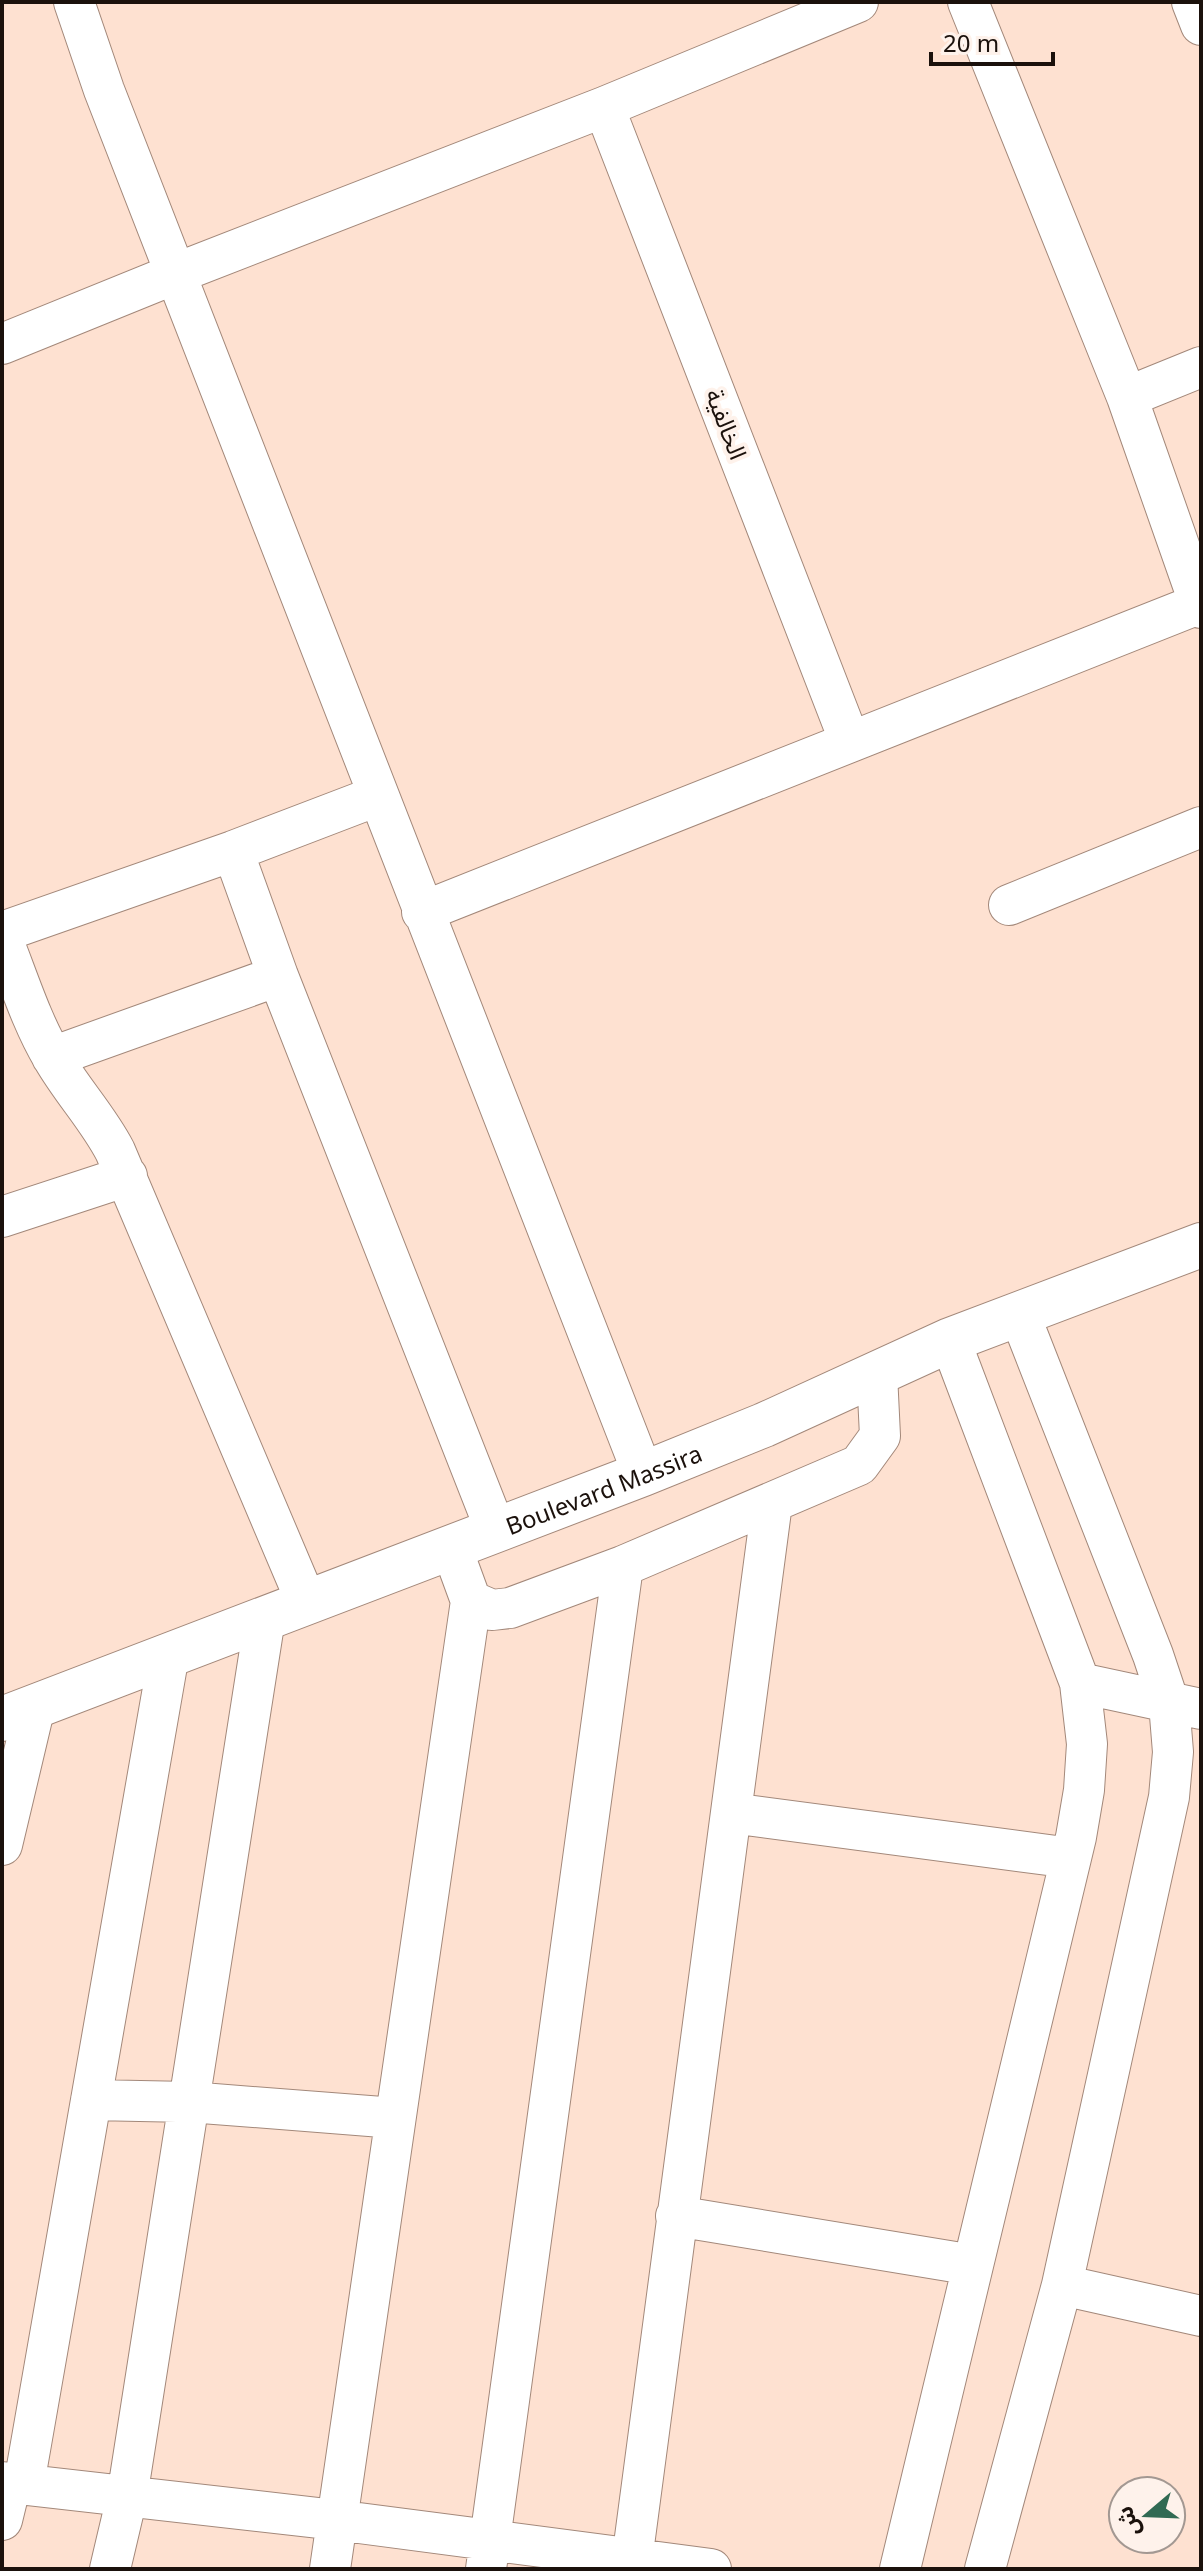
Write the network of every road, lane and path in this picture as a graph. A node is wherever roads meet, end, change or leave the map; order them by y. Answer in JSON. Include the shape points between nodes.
{"nodes":[{"id":1,"x":74,"y":2,"type":"edge"},
{"id":2,"x":858,"y":2,"type":"edge"},
{"id":3,"x":968,"y":2,"type":"edge"},
{"id":4,"x":1192,"y":2,"type":"edge"},
{"id":5,"x":1201,"y":25,"type":"edge"},
{"id":6,"x":604,"y":107,"type":"junction"},
{"id":7,"x":177,"y":273,"type":"junction"},
{"id":8,"x":2,"y":344,"type":"edge"},
{"id":9,"x":1201,"y":367,"type":"edge"},
{"id":10,"x":1127,"y":397,"type":"junction"},
{"id":11,"x":1200,"y":605,"type":"edge"},
{"id":12,"x":850,"y":742,"type":"junction"},
{"id":13,"x":377,"y":796,"type":"junction"},
{"id":14,"x":1201,"y":827,"type":"edge"},
{"id":15,"x":233,"y":851,"type":"junction"},
{"id":16,"x":1009,"y":905,"type":"dead end"},
{"id":17,"x":422,"y":912,"type":"junction"},
{"id":18,"x":2,"y":935,"type":"edge"},
{"id":19,"x":278,"y":976,"type":"junction"},
{"id":20,"x":52,"y":1057,"type":"junction"},
{"id":21,"x":127,"y":1176,"type":"junction"},
{"id":22,"x":2,"y":1217,"type":"edge"},
{"id":23,"x":1201,"y":1245,"type":"edge"},
{"id":24,"x":1019,"y":1313,"type":"junction"},
{"id":25,"x":950,"y":1340,"type":"junction"},
{"id":26,"x":877,"y":1374,"type":"junction"},
{"id":27,"x":643,"y":1474,"type":"junction"},
{"id":28,"x":772,"y":1503,"type":"junction"},
{"id":29,"x":496,"y":1531,"type":"junction"},
{"id":30,"x":452,"y":1549,"type":"junction"},
{"id":31,"x":623,"y":1566,"type":"junction"},
{"id":32,"x":306,"y":1601,"type":"junction"},
{"id":33,"x":471,"y":1601,"type":"junction"},
{"id":34,"x":265,"y":1618,"type":"junction"},
{"id":35,"x":169,"y":1654,"type":"junction"},
{"id":36,"x":1080,"y":1683,"type":"junction"},
{"id":37,"x":1185,"y":1706,"type":"edge"},
{"id":38,"x":19,"y":1712,"type":"edge"},
{"id":39,"x":731,"y":1813,"type":"junction"},
{"id":40,"x":2,"y":1845,"type":"edge"},
{"id":41,"x":1071,"y":1858,"type":"junction"},
{"id":42,"x":91,"y":2100,"type":"junction"},
{"id":43,"x":189,"y":2102,"type":"junction"},
{"id":44,"x":395,"y":2118,"type":"junction"},
{"id":45,"x":676,"y":2216,"type":"junction"},
{"id":46,"x":973,"y":2265,"type":"junction"},
{"id":47,"x":1062,"y":2285,"type":"junction"},
{"id":48,"x":1201,"y":2316,"type":"edge"},
{"id":49,"x":10,"y":2492,"type":"edge"},
{"id":50,"x":127,"y":2497,"type":"junction"},
{"id":51,"x":336,"y":2520,"type":"junction"},
{"id":52,"x":489,"y":2555,"type":"edge"},
{"id":53,"x":632,"y":2560,"type":"junction"},
{"id":54,"x":110,"y":2569,"type":"edge"},
{"id":55,"x":330,"y":2569,"type":"edge"},
{"id":56,"x":711,"y":2569,"type":"edge"},
{"id":57,"x":900,"y":2569,"type":"edge"},
{"id":58,"x":985,"y":2569,"type":"edge"}],
"edges":[{"from":1,"to":7,"type":"street"},
{"from":2,"to":6,"type":"street"},
{"from":3,"to":10,"type":"street"},
{"from":4,"to":5,"type":"street"},
{"from":6,"to":7,"type":"street"},
{"from":6,"to":12,"type":"street","name":"الخالفية"},
{"from":7,"to":8,"type":"street"},
{"from":7,"to":13,"type":"street"},
{"from":9,"to":10,"type":"street"},
{"from":10,"to":11,"type":"street"},
{"from":11,"to":12,"type":"street"},
{"from":12,"to":17,"type":"street"},
{"from":13,"to":15,"type":"street"},
{"from":13,"to":17,"type":"street"},
{"from":14,"to":16,"type":"street"},
{"from":15,"to":18,"type":"street"},
{"from":15,"to":19,"type":"street"},
{"from":17,"to":27,"type":"street"},
{"from":18,"to":20,"type":"street"},
{"from":19,"to":20,"type":"street"},
{"from":19,"to":29,"type":"street"},
{"from":20,"to":21,"type":"street","via":[[103,1127]]},
{"from":21,"to":22,"type":"street"},
{"from":21,"to":32,"type":"street"},
{"from":23,"to":24,"type":"main road","name":"Boulevard Massira"},
{"from":24,"to":25,"type":"main road","name":"Boulevard Massira"},
{"from":24,"to":37,"type":"street","via":[[1153,1655]]},
{"from":25,"to":26,"type":"main road","name":"Boulevard Massira"},
{"from":25,"to":36,"type":"street"},
{"from":26,"to":27,"type":"main road","name":"Boulevard Massira"},
{"from":26,"to":28,"type":"street","via":[[880,1436],[859,1465]]},
{"from":27,"to":29,"type":"main road","name":"Boulevard Massira"},
{"from":28,"to":31,"type":"street"},
{"from":28,"to":39,"type":"street"},
{"from":29,"to":30,"type":"main road","name":"Boulevard Massira"},
{"from":30,"to":32,"type":"main road","name":"Boulevard Massira"},
{"from":30,"to":33,"type":"street"},
{"from":31,"to":33,"type":"street","via":[[510,1608],[492,1610]]},
{"from":31,"to":52,"type":"street"},
{"from":32,"to":34,"type":"main road","name":"Boulevard Massira"},
{"from":33,"to":44,"type":"street"},
{"from":34,"to":35,"type":"main road","name":"Boulevard Massira"},
{"from":34,"to":43,"type":"street"},
{"from":35,"to":38,"type":"main road","name":"Boulevard Massira"},
{"from":35,"to":42,"type":"street"},
{"from":36,"to":37,"type":"street"},
{"from":36,"to":41,"type":"street","via":[[1087,1744]]},
{"from":37,"to":47,"type":"street"},
{"from":38,"to":40,"type":"street"},
{"from":39,"to":41,"type":"street"},
{"from":39,"to":45,"type":"street"},
{"from":41,"to":46,"type":"street"},
{"from":42,"to":43,"type":"street"},
{"from":42,"to":49,"type":"street"},
{"from":43,"to":44,"type":"street"},
{"from":43,"to":50,"type":"street"},
{"from":44,"to":51,"type":"street"},
{"from":45,"to":46,"type":"street"},
{"from":45,"to":53,"type":"street"},
{"from":46,"to":57,"type":"street"},
{"from":47,"to":48,"type":"street"},
{"from":47,"to":58,"type":"street"},
{"from":49,"to":50,"type":"street"},
{"from":50,"to":51,"type":"street"},
{"from":50,"to":54,"type":"street"},
{"from":51,"to":52,"type":"street"},
{"from":51,"to":55,"type":"street"},
{"from":52,"to":53,"type":"street"},
{"from":53,"to":56,"type":"street"}]}
